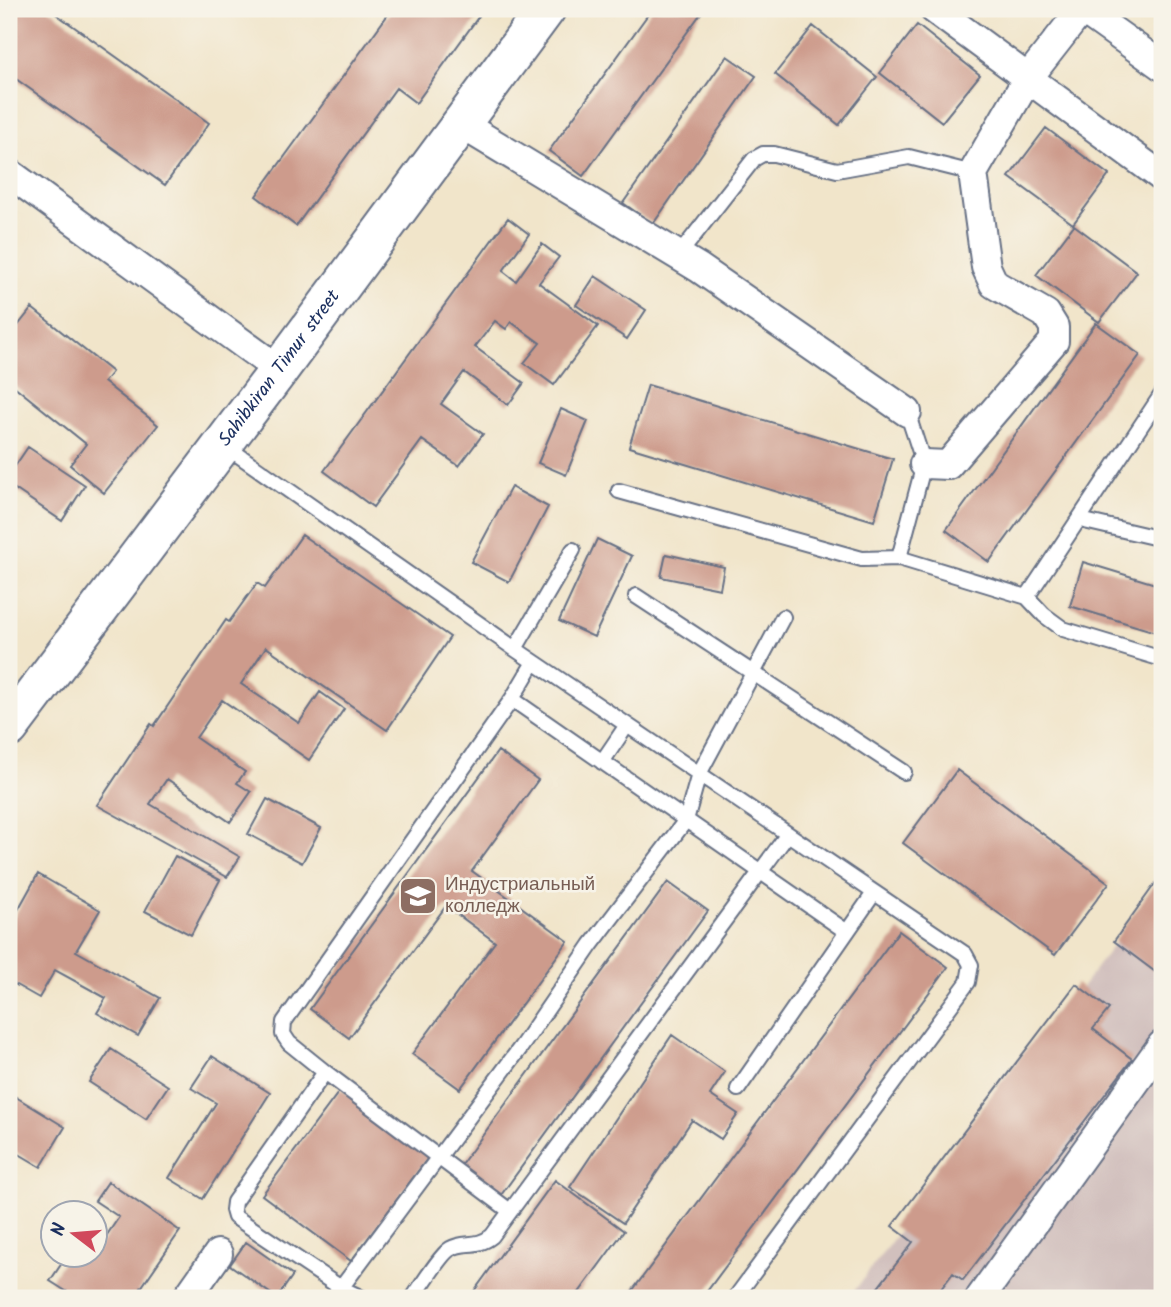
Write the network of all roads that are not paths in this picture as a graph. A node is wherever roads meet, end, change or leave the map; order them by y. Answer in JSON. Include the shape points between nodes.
{"nodes":[{"id":1,"x":546,"y":9,"type":"edge"},
{"id":2,"x":934,"y":9,"type":"edge"},
{"id":3,"x":1082,"y":9,"type":"edge"},
{"id":4,"x":1162,"y":66,"type":"edge"},
{"id":5,"x":1028,"y":78,"type":"junction"},
{"id":6,"x":461,"y":124,"type":"junction"},
{"id":7,"x":9,"y":173,"type":"edge"},
{"id":8,"x":973,"y":173,"type":"junction"},
{"id":9,"x":1162,"y":177,"type":"edge"},
{"id":10,"x":678,"y":256,"type":"junction"},
{"id":11,"x":279,"y":370,"type":"junction"},
{"id":12,"x":1162,"y":394,"type":"edge"},
{"id":13,"x":906,"y":412,"type":"joint"},
{"id":14,"x":223,"y":444,"type":"junction"},
{"id":15,"x":924,"y":464,"type":"junction"},
{"id":16,"x":619,"y":491,"type":"dead end"},
{"id":17,"x":1080,"y":520,"type":"junction"},
{"id":18,"x":1162,"y":540,"type":"edge"},
{"id":19,"x":573,"y":550,"type":"dead end"},
{"id":20,"x":899,"y":558,"type":"junction"},
{"id":21,"x":636,"y":596,"type":"dead end"},
{"id":22,"x":1027,"y":597,"type":"junction"},
{"id":23,"x":783,"y":617,"type":"dead end"},
{"id":24,"x":515,"y":649,"type":"junction"},
{"id":25,"x":1162,"y":659,"type":"edge"},
{"id":26,"x":534,"y":662,"type":"junction"},
{"id":27,"x":753,"y":673,"type":"junction"},
{"id":28,"x":512,"y":699,"type":"junction"},
{"id":29,"x":627,"y":725,"type":"junction"},
{"id":30,"x":9,"y":728,"type":"edge"},
{"id":31,"x":602,"y":762,"type":"junction"},
{"id":32,"x":904,"y":772,"type":"dead end"},
{"id":33,"x":699,"y":774,"type":"junction"},
{"id":34,"x":686,"y":820,"type":"junction"},
{"id":35,"x":788,"y":834,"type":"junction"},
{"id":36,"x":761,"y":872,"type":"junction"},
{"id":37,"x":874,"y":893,"type":"junction"},
{"id":38,"x":847,"y":932,"type":"junction"},
{"id":39,"x":1162,"y":1045,"type":"edge"},
{"id":40,"x":325,"y":1072,"type":"junction"},
{"id":41,"x":738,"y":1089,"type":"dead end"},
{"id":42,"x":439,"y":1156,"type":"junction"},
{"id":43,"x":510,"y":1211,"type":"junction"},
{"id":44,"x":218,"y":1254,"type":"dead end"},
{"id":45,"x":341,"y":1288,"type":"junction"},
{"id":46,"x":187,"y":1298,"type":"edge"},
{"id":47,"x":362,"y":1298,"type":"edge"},
{"id":48,"x":413,"y":1298,"type":"edge"},
{"id":49,"x":735,"y":1298,"type":"edge"},
{"id":50,"x":980,"y":1298,"type":"edge"}],
"edges":[{"from":1,"to":6,"type":"main road","name":"Sahibkiran Timur street"},
{"from":2,"to":5,"type":"street"},
{"from":3,"to":4,"type":"street"},
{"from":3,"to":5,"type":"street"},
{"from":5,"to":8,"type":"street"},
{"from":5,"to":9,"type":"street"},
{"from":6,"to":10,"type":"street"},
{"from":6,"to":11,"type":"main road","name":"Sahibkiran Timur street"},
{"from":7,"to":11,"type":"street"},
{"from":8,"to":10,"type":"lane","via":[[909,157],[837,170],[763,154],[754,159]]},
{"from":8,"to":15,"type":"street","via":[[986,267],[994,284],[1046,314],[1054,327],[1054,341],[948,465]]},
{"from":10,"to":13,"type":"street"},
{"from":11,"to":14,"type":"main road","name":"Sahibkiran Timur street"},
{"from":12,"to":17,"type":"lane"},
{"from":13,"to":15,"type":"lane"},
{"from":14,"to":24,"type":"lane"},
{"from":14,"to":30,"type":"main road","name":"Sahibkiran Timur street"},
{"from":15,"to":20,"type":"lane"},
{"from":16,"to":20,"type":"lane","via":[[862,559]]},
{"from":17,"to":18,"type":"lane"},
{"from":17,"to":22,"type":"lane"},
{"from":19,"to":24,"type":"lane"},
{"from":20,"to":22,"type":"lane"},
{"from":21,"to":27,"type":"lane"},
{"from":22,"to":25,"type":"lane","via":[[1063,629]]},
{"from":23,"to":27,"type":"lane"},
{"from":24,"to":26,"type":"lane"},
{"from":26,"to":28,"type":"lane"},
{"from":26,"to":29,"type":"lane"},
{"from":27,"to":32,"type":"lane"},
{"from":27,"to":33,"type":"lane"},
{"from":28,"to":31,"type":"lane"},
{"from":28,"to":40,"type":"lane","via":[[284,1022],[283,1034],[289,1043]]},
{"from":29,"to":31,"type":"lane"},
{"from":29,"to":33,"type":"lane"},
{"from":31,"to":34,"type":"lane"},
{"from":33,"to":34,"type":"lane"},
{"from":33,"to":35,"type":"lane"},
{"from":34,"to":36,"type":"lane"},
{"from":34,"to":42,"type":"lane"},
{"from":35,"to":36,"type":"lane"},
{"from":35,"to":37,"type":"lane"},
{"from":36,"to":38,"type":"lane"},
{"from":36,"to":43,"type":"lane"},
{"from":37,"to":38,"type":"lane"},
{"from":37,"to":49,"type":"lane","via":[[965,954],[971,965],[968,982]]},
{"from":38,"to":41,"type":"lane"},
{"from":39,"to":50,"type":"street"},
{"from":40,"to":42,"type":"lane"},
{"from":40,"to":45,"type":"lane","via":[[234,1202],[233,1210],[236,1217]]},
{"from":42,"to":43,"type":"lane"},
{"from":42,"to":45,"type":"lane"},
{"from":43,"to":48,"type":"lane","via":[[483,1243],[448,1249]]},
{"from":44,"to":46,"type":"street"},
{"from":45,"to":47,"type":"lane"}]}
